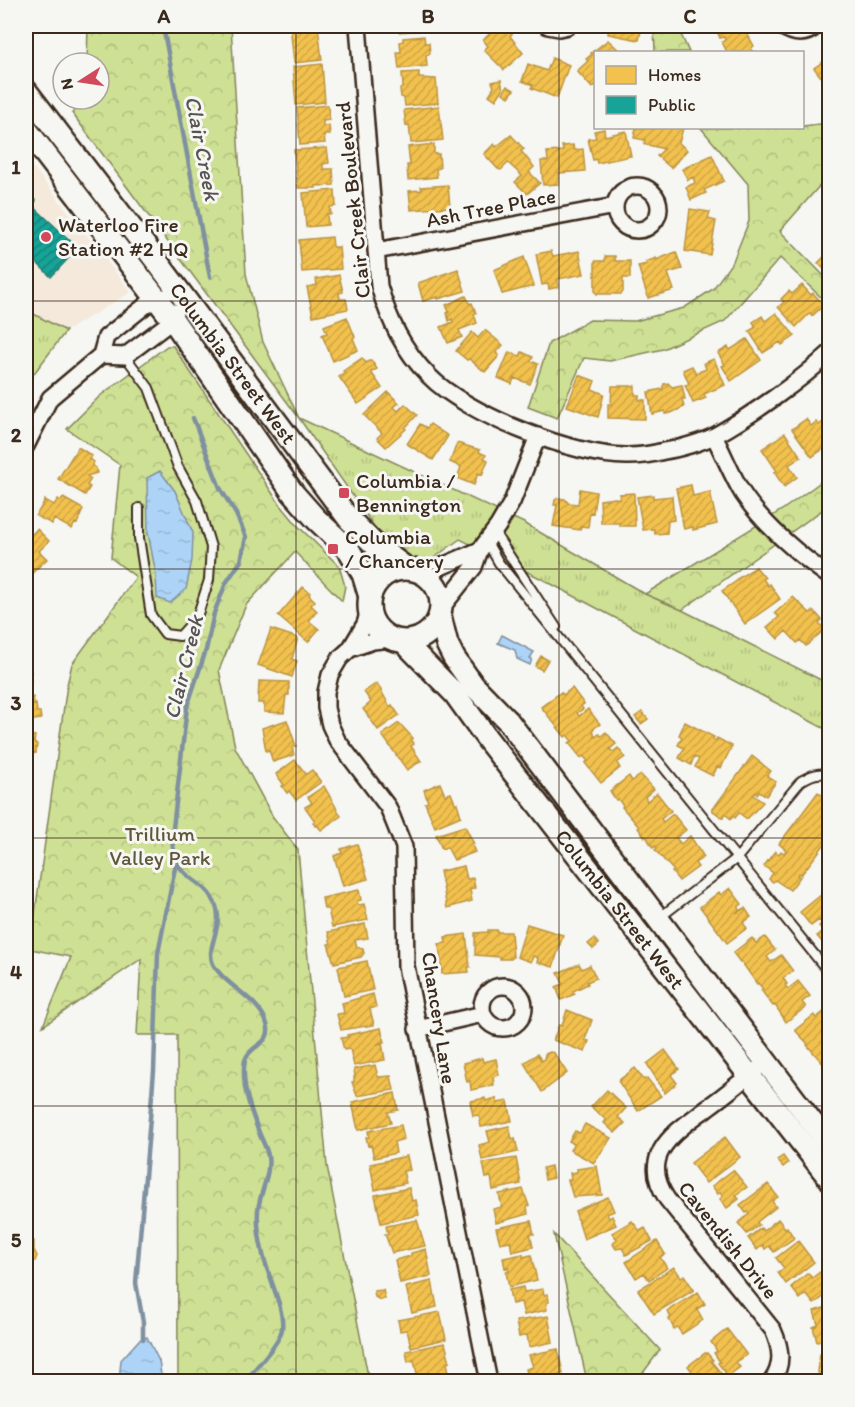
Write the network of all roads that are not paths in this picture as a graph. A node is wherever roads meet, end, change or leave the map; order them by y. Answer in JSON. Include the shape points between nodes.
{"nodes":[{"id":1,"x":358,"y":26,"type":"edge"},
{"id":2,"x":548,"y":26,"type":"edge"},
{"id":3,"x":568,"y":26,"type":"edge"},
{"id":4,"x":781,"y":26,"type":"edge"},
{"id":5,"x":816,"y":26,"type":"edge"},
{"id":6,"x":26,"y":91,"type":"edge"},
{"id":7,"x":26,"y":129,"type":"edge"},
{"id":8,"x":58,"y":132,"type":"junction"},
{"id":9,"x":39,"y":146,"type":"junction"},
{"id":10,"x":615,"y":206,"type":"dead end"},
{"id":11,"x":376,"y":251,"type":"junction"},
{"id":12,"x":181,"y":294,"type":"junction"},
{"id":13,"x":155,"y":298,"type":"junction"},
{"id":14,"x":172,"y":320,"type":"junction"},
{"id":15,"x":830,"y":353,"type":"edge"},
{"id":16,"x":100,"y":355,"type":"junction"},
{"id":17,"x":125,"y":356,"type":"junction"},
{"id":18,"x":537,"y":436,"type":"junction"},
{"id":19,"x":714,"y":436,"type":"junction"},
{"id":20,"x":26,"y":446,"type":"edge"},
{"id":21,"x":139,"y":508,"type":"dead end"},
{"id":22,"x":487,"y":541,"type":"junction"},
{"id":23,"x":416,"y":572,"type":"junction"},
{"id":24,"x":830,"y":577,"type":"edge"},
{"id":25,"x":369,"y":604,"type":"junction"},
{"id":26,"x":441,"y":611,"type":"junction"},
{"id":27,"x":397,"y":640,"type":"junction"},
{"id":28,"x":350,"y":649,"type":"junction"},
{"id":29,"x":577,"y":658,"type":"junction"},
{"id":30,"x":830,"y":774,"type":"edge"},
{"id":31,"x":737,"y":858,"type":"junction"},
{"id":32,"x":657,"y":920,"type":"junction"},
{"id":33,"x":830,"y":974,"type":"edge"},
{"id":34,"x":483,"y":1014,"type":"dead end"},
{"id":35,"x":417,"y":1029,"type":"junction"},
{"id":36,"x":765,"y":1062,"type":"junction"},
{"id":37,"x":749,"y":1075,"type":"junction"},
{"id":38,"x":830,"y":1146,"type":"edge"},
{"id":39,"x":830,"y":1179,"type":"edge"},
{"id":40,"x":489,"y":1382,"type":"edge"},
{"id":41,"x":771,"y":1382,"type":"edge"}],
"edges":[{"from":1,"to":11,"type":"street","name":"Clair Creek Boulevard"},
{"from":2,"to":3,"type":"street"},
{"from":4,"to":5,"type":"street","via":[[800,33]]},
{"from":6,"to":8,"type":"main road","name":"Columbia Street West"},
{"from":7,"to":9,"type":"main road","name":"Columbia Street West"},
{"from":8,"to":9,"type":"main road"},
{"from":8,"to":12,"type":"main road","name":"Columbia Street West"},
{"from":9,"to":13,"type":"main road","name":"Columbia Street West"},
{"from":10,"to":11,"type":"street","name":"Ash Tree Place"},
{"from":11,"to":18,"type":"street","name":"Clair Creek Boulevard","via":[[379,286],[388,316],[406,349],[429,377],[475,409]]},
{"from":12,"to":13,"type":"street"},
{"from":12,"to":14,"type":"street"},
{"from":12,"to":23,"type":"main road","name":"Columbia Street West","via":[[349,519],[375,545]]},
{"from":13,"to":14,"type":"main road","name":"Columbia Street West"},
{"from":13,"to":16,"type":"street","via":[[106,337]]},
{"from":14,"to":17,"type":"street"},
{"from":14,"to":25,"type":"main road","name":"Columbia Street West","via":[[293,493],[349,550],[363,574]]},
{"from":15,"to":19,"type":"street","name":"Clair Creek Boulevard"},
{"from":16,"to":17,"type":"street"},
{"from":16,"to":20,"type":"street","via":[[50,398]]},
{"from":17,"to":21,"type":"lane","via":[[149,388],[178,467],[197,501],[211,547],[209,580],[197,617],[180,636],[165,634],[151,615],[139,537]]},
{"from":18,"to":19,"type":"street","name":"Clair Creek Boulevard","via":[[577,449],[627,456],[666,451]]},
{"from":18,"to":22,"type":"street","via":[[512,502]]},
{"from":19,"to":24,"type":"street","via":[[744,494],[768,524]]},
{"from":22,"to":23,"type":"street"},
{"from":22,"to":26,"type":"street","via":[[474,567]]},
{"from":22,"to":29,"type":"lane"},
{"from":22,"to":29,"type":"lane","via":[[499,563]]},
{"from":23,"to":25,"type":"main road","via":[[397,570],[380,579]]},
{"from":23,"to":26,"type":"main road","via":[[438,588]]},
{"from":25,"to":27,"type":"main road","via":[[376,627]]},
{"from":25,"to":28,"type":"street","name":"Chancery Lane","via":[[365,624]]},
{"from":26,"to":27,"type":"main road","via":[[427,635],[416,640]]},
{"from":26,"to":32,"type":"main road","name":"Columbia Street West","via":[[447,644],[466,676],[508,721]]},
{"from":27,"to":28,"type":"street","via":[[374,641]]},
{"from":27,"to":37,"type":"main road","name":"Columbia Street West","via":[[455,694]]},
{"from":28,"to":35,"type":"street","name":"Chancery Lane","via":[[330,675],[326,708],[337,740],[388,807],[404,847],[406,966]]},
{"from":29,"to":31,"type":"lane"},
{"from":30,"to":31,"type":"lane","via":[[822,772],[801,781]]},
{"from":31,"to":32,"type":"lane"},
{"from":31,"to":33,"type":"lane"},
{"from":32,"to":36,"type":"main road","name":"Columbia Street West"},
{"from":34,"to":35,"type":"street"},
{"from":35,"to":40,"type":"street","name":"Chancery Lane"},
{"from":36,"to":37,"type":"street","name":"Cavendish Drive"},
{"from":36,"to":38,"type":"main road","name":"Columbia Street West"},
{"from":37,"to":39,"type":"main road","name":"Columbia Street West"},
{"from":37,"to":41,"type":"street","name":"Cavendish Drive","via":[[676,1132],[661,1148],[654,1172],[667,1199],[773,1330],[781,1359]]}]}
